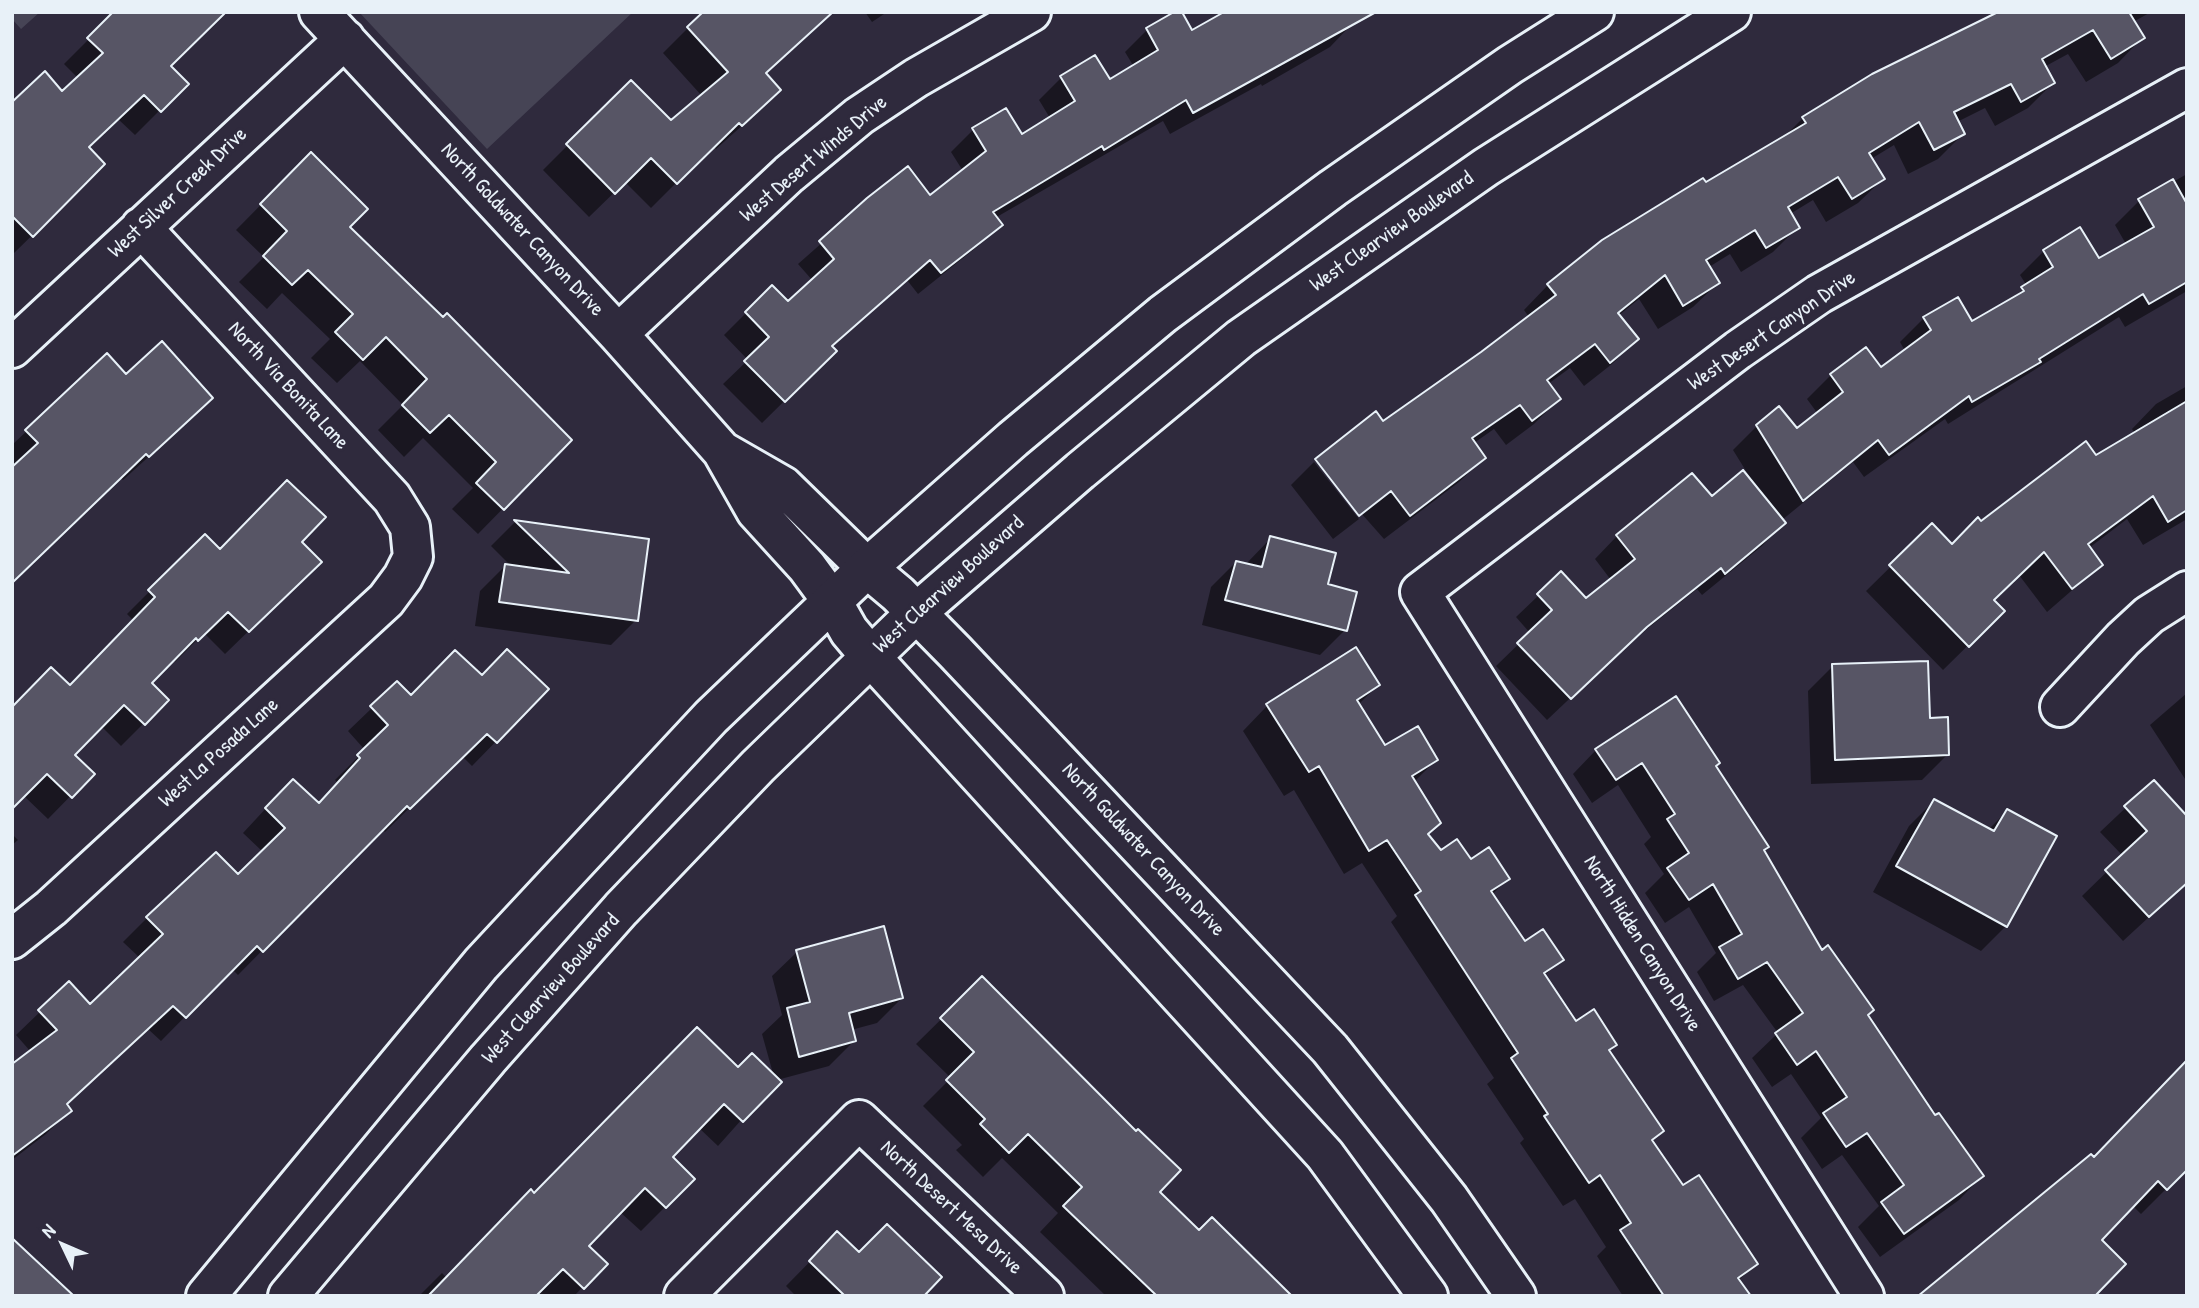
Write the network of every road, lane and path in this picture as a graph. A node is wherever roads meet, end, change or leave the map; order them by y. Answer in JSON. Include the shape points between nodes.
{"nodes":[{"id":1,"x":1031,"y":12,"type":"edge"},
{"id":2,"x":1594,"y":12,"type":"edge"},
{"id":3,"x":1731,"y":12,"type":"edge"},
{"id":4,"x":332,"y":25,"type":"edge"},
{"id":5,"x":2187,"y":88,"type":"edge"},
{"id":6,"x":141,"y":227,"type":"junction"},
{"id":7,"x":618,"y":334,"type":"junction"},
{"id":8,"x":12,"y":348,"type":"edge"},
{"id":9,"x":722,"y":452,"type":"junction"},
{"id":10,"x":413,"y":557,"type":"joint"},
{"id":11,"x":867,"y":568,"type":"junction"},
{"id":12,"x":2187,"y":591,"type":"edge"},
{"id":13,"x":1420,"y":592,"type":"joint"},
{"id":14,"x":832,"y":601,"type":"junction"},
{"id":15,"x":916,"y":612,"type":"junction"},
{"id":16,"x":870,"y":656,"type":"junction"},
{"id":17,"x":2060,"y":707,"type":"dead end"},
{"id":18,"x":12,"y":939,"type":"edge"},
{"id":19,"x":206,"y":1296,"type":"edge"},
{"id":20,"x":288,"y":1296,"type":"edge"},
{"id":21,"x":684,"y":1296,"type":"edge"},
{"id":22,"x":1044,"y":1296,"type":"edge"},
{"id":23,"x":1428,"y":1296,"type":"edge"},
{"id":24,"x":1516,"y":1296,"type":"edge"},
{"id":25,"x":1864,"y":1296,"type":"edge"}],
"edges":[{"from":1,"to":7,"type":"street","name":"West Desert Winds Drive","via":[[916,78],[859,117],[789,173]]},
{"from":2,"to":11,"type":"street","via":[[1333,188],[1163,314]]},
{"from":3,"to":15,"type":"street","name":"West Clearview Boulevard","via":[[1496,160],[1241,338]]},
{"from":4,"to":6,"type":"street","name":"West Silver Creek Drive"},
{"from":4,"to":7,"type":"street","name":"North Goldwater Canyon Drive"},
{"from":5,"to":13,"type":"street","name":"West Desert Canyon Drive","via":[[1819,294],[1738,349]]},
{"from":6,"to":8,"type":"street","name":"West Silver Creek Drive"},
{"from":6,"to":10,"type":"street","name":"North Via Bonita Lane","via":[[392,498],[410,527]]},
{"from":7,"to":9,"type":"street","name":"North Goldwater Canyon Drive"},
{"from":9,"to":11,"type":"street","name":"North Goldwater Canyon Drive","via":[[783,486]]},
{"from":9,"to":14,"type":"street","name":"North Goldwater Canyon Drive","via":[[756,511]]},
{"from":10,"to":18,"type":"street","name":"West La Posada Lane","via":[[404,578],[386,600]]},
{"from":11,"to":14,"type":"street"},
{"from":11,"to":15,"type":"street","name":"North Goldwater Canyon Drive"},
{"from":12,"to":17,"type":"street","via":[[2149,615]]},
{"from":13,"to":25,"type":"street","name":"North Hidden Canyon Drive"},
{"from":14,"to":16,"type":"street","name":"North Goldwater Canyon Drive"},
{"from":14,"to":19,"type":"street","via":[[711,717],[481,964]]},
{"from":15,"to":16,"type":"street","name":"West Clearview Boulevard"},
{"from":15,"to":24,"type":"street","name":"North Goldwater Canyon Drive","via":[[1330,1049],[1449,1199]]},
{"from":16,"to":20,"type":"street","name":"West Clearview Boulevard","via":[[621,909]]},
{"from":16,"to":23,"type":"street","name":"North Goldwater Canyon Drive","via":[[1325,1155]]},
{"from":21,"to":22,"type":"street","name":"North Desert Mesa Drive","via":[[859,1120]]}]}
